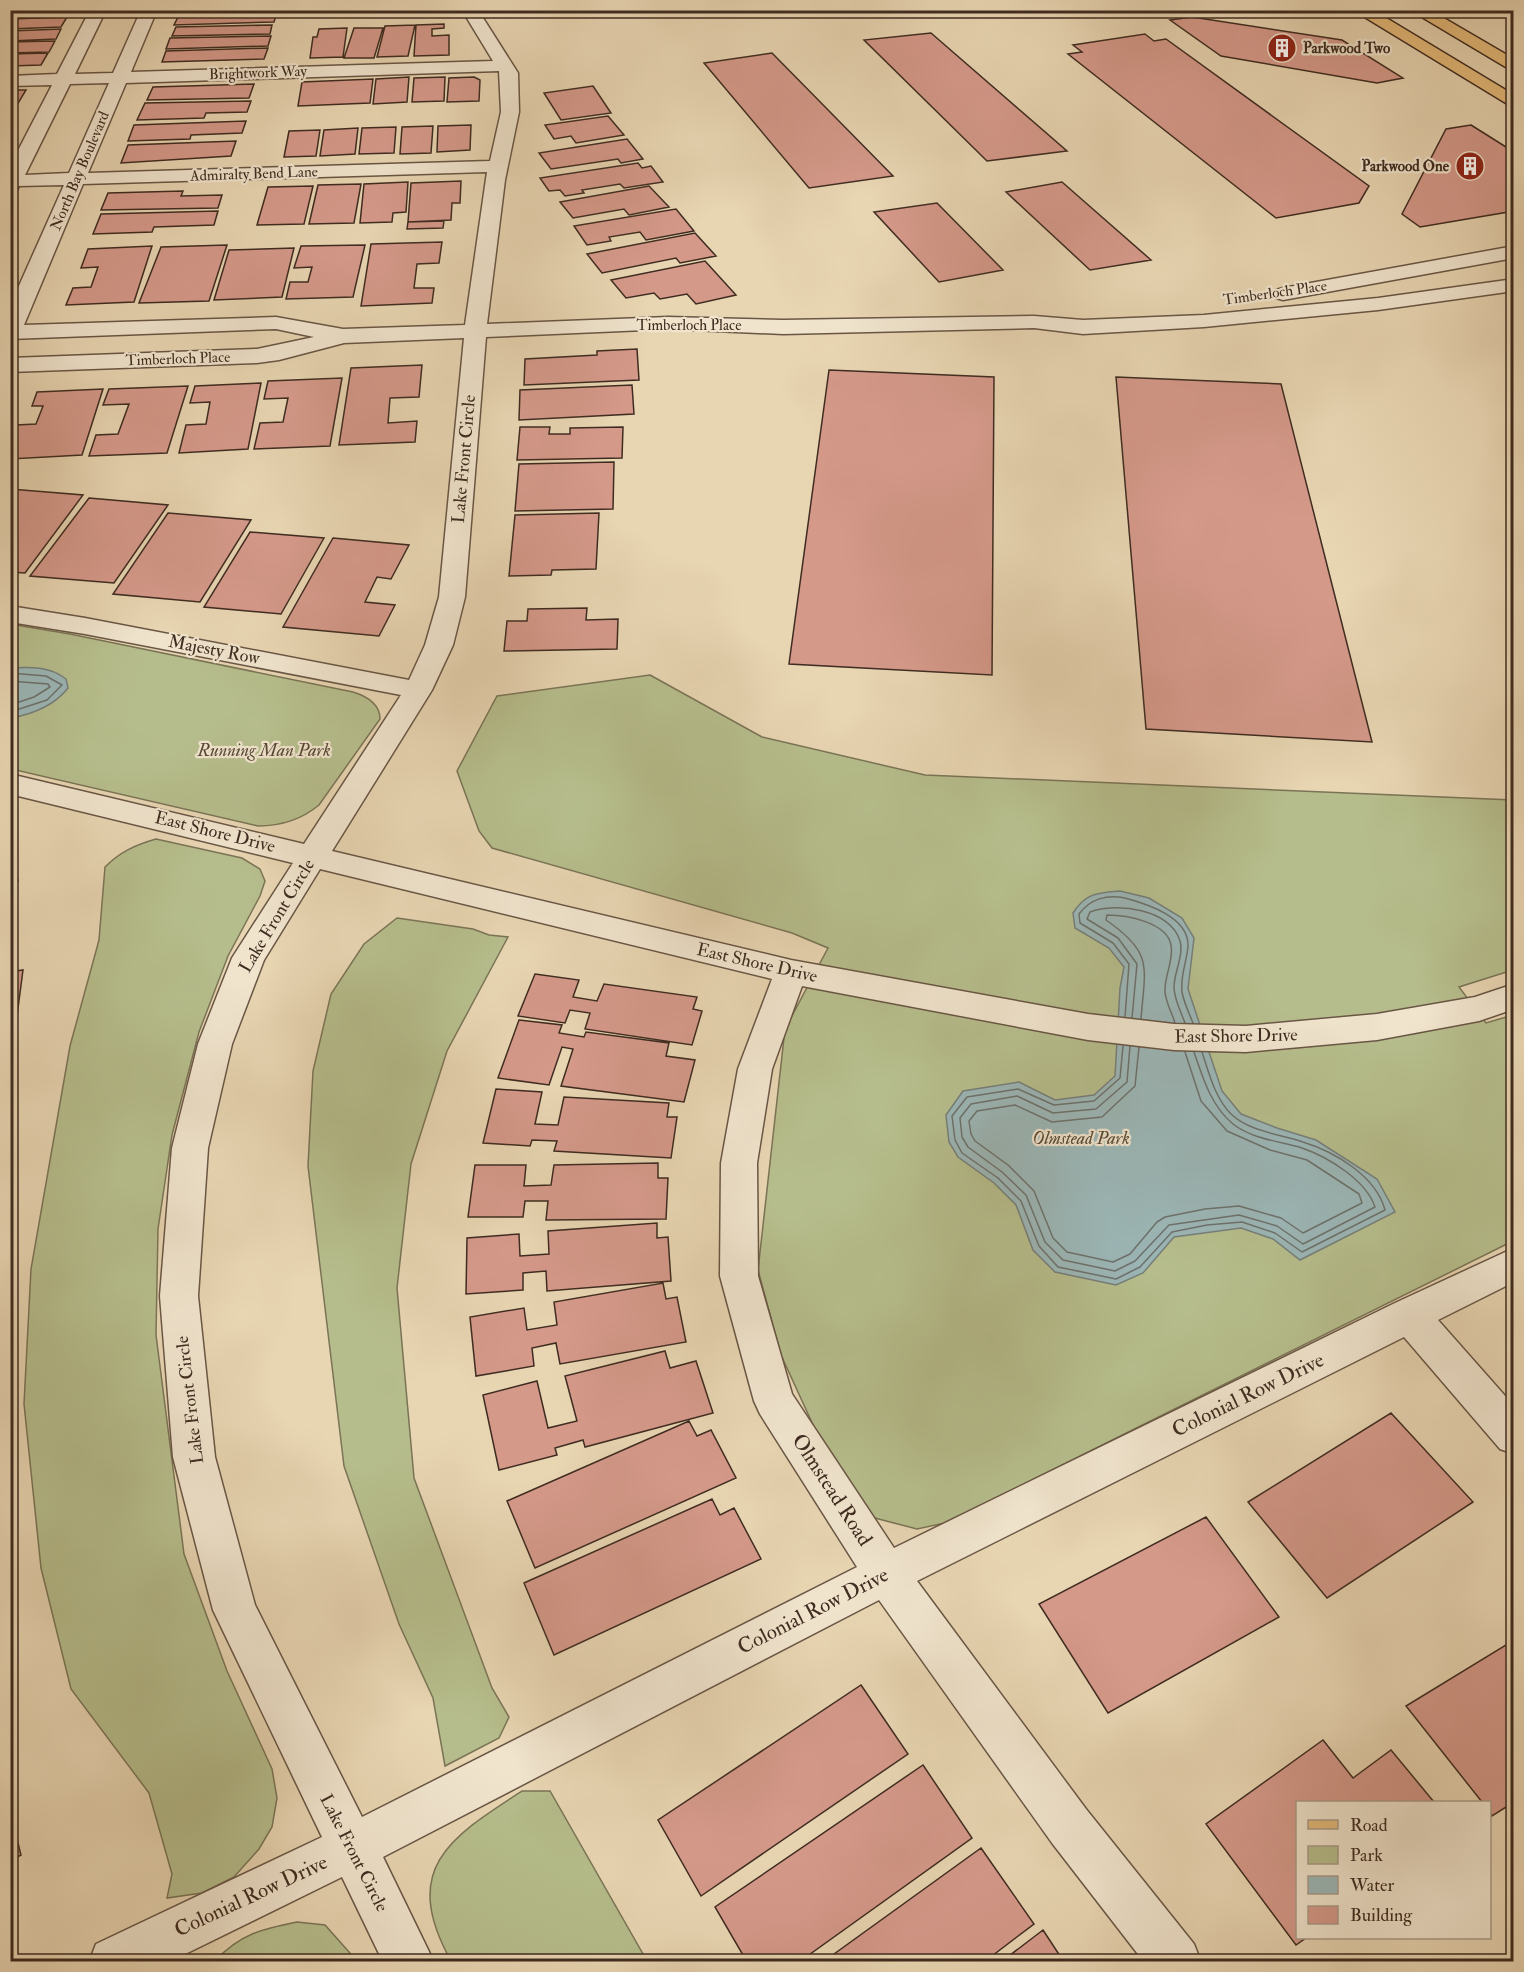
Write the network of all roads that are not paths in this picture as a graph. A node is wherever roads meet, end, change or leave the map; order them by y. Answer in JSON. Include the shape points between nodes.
{"nodes":[{"id":1,"x":98,"y":10,"type":"edge"},
{"id":2,"x":149,"y":10,"type":"edge"},
{"id":3,"x":470,"y":10,"type":"edge"},
{"id":4,"x":1361,"y":10,"type":"edge"},
{"id":5,"x":1418,"y":10,"type":"edge"},
{"id":6,"x":506,"y":66,"type":"junction"},
{"id":7,"x":1514,"y":67,"type":"edge"},
{"id":8,"x":120,"y":77,"type":"junction"},
{"id":9,"x":63,"y":79,"type":"junction"},
{"id":10,"x":10,"y":81,"type":"edge"},
{"id":11,"x":1514,"y":104,"type":"edge"},
{"id":12,"x":498,"y":166,"type":"junction"},
{"id":13,"x":77,"y":179,"type":"junction"},
{"id":14,"x":11,"y":183,"type":"edge"},
{"id":15,"x":1514,"y":252,"type":"edge"},
{"id":16,"x":1387,"y":274,"type":"junction"},
{"id":17,"x":1514,"y":285,"type":"edge"},
{"id":18,"x":1299,"y":291,"type":"junction"},
{"id":19,"x":1277,"y":295,"type":"junction"},
{"id":20,"x":1421,"y":299,"type":"junction"},
{"id":21,"x":1320,"y":310,"type":"junction"},
{"id":22,"x":1293,"y":313,"type":"junction"},
{"id":23,"x":1034,"y":322,"type":"junction"},
{"id":24,"x":10,"y":332,"type":"edge"},
{"id":25,"x":474,"y":333,"type":"junction"},
{"id":26,"x":343,"y":336,"type":"junction"},
{"id":27,"x":10,"y":365,"type":"edge"},
{"id":28,"x":10,"y":614,"type":"edge"},
{"id":29,"x":418,"y":690,"type":"junction"},
{"id":30,"x":10,"y":784,"type":"edge"},
{"id":31,"x":313,"y":856,"type":"junction"},
{"id":32,"x":791,"y":972,"type":"junction"},
{"id":33,"x":1514,"y":996,"type":"edge"},
{"id":34,"x":1514,"y":1264,"type":"edge"},
{"id":35,"x":1409,"y":1315,"type":"junction"},
{"id":36,"x":1514,"y":1436,"type":"edge"},
{"id":37,"x":886,"y":1574,"type":"junction"},
{"id":38,"x":351,"y":1848,"type":"junction"},
{"id":39,"x":114,"y":1962,"type":"edge"},
{"id":40,"x":409,"y":1962,"type":"edge"},
{"id":41,"x":1176,"y":1962,"type":"edge"}],
"edges":[{"from":1,"to":9,"type":"street"},
{"from":2,"to":8,"type":"street","name":"North Bay Boulevard"},
{"from":3,"to":6,"type":"street","name":"Lake Front Circle"},
{"from":4,"to":11,"type":"main road"},
{"from":5,"to":7,"type":"main road"},
{"from":6,"to":8,"type":"street","name":"Brightwork Way"},
{"from":6,"to":12,"type":"street","name":"Lake Front Circle","via":[[510,112]]},
{"from":8,"to":9,"type":"street","name":"Brightwork Way"},
{"from":8,"to":13,"type":"street","name":"North Bay Boulevard"},
{"from":9,"to":10,"type":"street","name":"Brightwork Way"},
{"from":9,"to":14,"type":"street"},
{"from":12,"to":13,"type":"street","name":"Admiralty Bend Lane"},
{"from":12,"to":25,"type":"street","name":"Lake Front Circle"},
{"from":13,"to":14,"type":"street","name":"Admiralty Bend Lane"},
{"from":13,"to":24,"type":"street","name":"North Bay Boulevard"},
{"from":15,"to":16,"type":"street","name":"Timberloch Place"},
{"from":16,"to":18,"type":"street","name":"Timberloch Place"},
{"from":16,"to":20,"type":"street"},
{"from":17,"to":20,"type":"street","name":"Timberloch Place"},
{"from":18,"to":19,"type":"street","name":"Timberloch Place"},
{"from":18,"to":21,"type":"street"},
{"from":19,"to":22,"type":"street"},
{"from":19,"to":23,"type":"street","name":"Timberloch Place"},
{"from":20,"to":21,"type":"street","name":"Timberloch Place"},
{"from":21,"to":22,"type":"street","name":"Timberloch Place"},
{"from":22,"to":23,"type":"street","name":"Timberloch Place","via":[[1094,326]]},
{"from":23,"to":25,"type":"street","name":"Timberloch Place","via":[[783,327],[681,323]]},
{"from":24,"to":26,"type":"street","name":"Timberloch Place","via":[[276,323]]},
{"from":25,"to":26,"type":"street","name":"Timberloch Place"},
{"from":25,"to":29,"type":"street","name":"Lake Front Circle","via":[[454,583],[439,645]]},
{"from":26,"to":27,"type":"street","name":"Timberloch Place","via":[[257,356]]},
{"from":28,"to":29,"type":"street","name":"Majesty Row"},
{"from":29,"to":31,"type":"street","name":"Lake Front Circle"},
{"from":30,"to":31,"type":"street","name":"East Shore Drive"},
{"from":31,"to":32,"type":"street","name":"East Shore Drive"},
{"from":31,"to":38,"type":"street","name":"Lake Front Circle","via":[[248,958],[215,1044],[190,1148],[179,1296],[194,1456],[235,1610]]},
{"from":32,"to":33,"type":"street","name":"East Shore Drive","via":[[1088,1028],[1174,1037],[1296,1036],[1377,1027],[1479,1009]]},
{"from":32,"to":37,"type":"street","name":"Olmstead Road","via":[[755,1069],[739,1163],[739,1276],[774,1401]]},
{"from":34,"to":35,"type":"street","name":"Colonial Row Drive"},
{"from":35,"to":36,"type":"street"},
{"from":35,"to":37,"type":"street","name":"Colonial Row Drive"},
{"from":37,"to":38,"type":"street","name":"Colonial Row Drive"},
{"from":37,"to":41,"type":"street","name":"Olmstead Road","via":[[1068,1827]]},
{"from":38,"to":39,"type":"street","name":"Colonial Row Drive"},
{"from":38,"to":40,"type":"street","name":"Lake Front Circle"}]}
